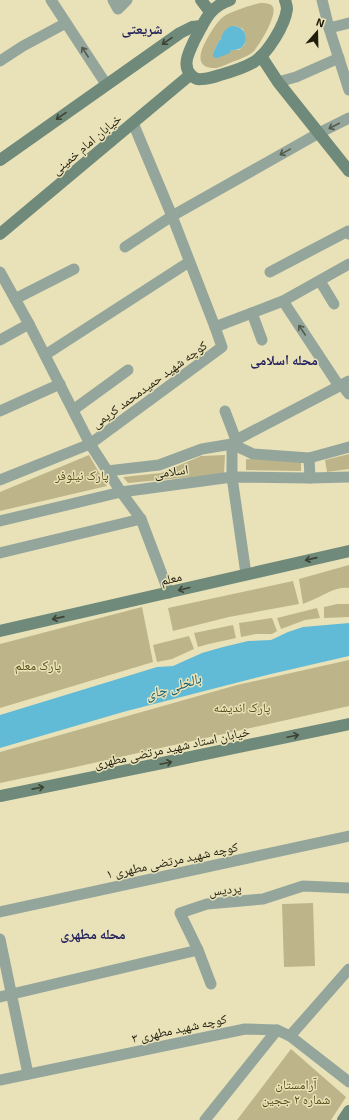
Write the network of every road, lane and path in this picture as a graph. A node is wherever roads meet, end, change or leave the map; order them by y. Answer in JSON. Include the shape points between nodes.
{"nodes":[{"id":1,"x":51,"y":0,"type":"edge"},
{"id":2,"x":112,"y":0,"type":"edge"},
{"id":3,"x":127,"y":0,"type":"edge"},
{"id":4,"x":202,"y":0,"type":"edge"},
{"id":5,"x":230,"y":0,"type":"edge"},
{"id":6,"x":285,"y":0,"type":"edge"},
{"id":7,"x":296,"y":0,"type":"edge"},
{"id":8,"x":322,"y":0,"type":"edge"},
{"id":9,"x":210,"y":12,"type":"junction"},
{"id":10,"x":285,"y":18,"type":"junction"},
{"id":11,"x":66,"y":23,"type":"junction"},
{"id":12,"x":349,"y":24,"type":"edge"},
{"id":13,"x":202,"y":26,"type":"junction"},
{"id":14,"x":329,"y":28,"type":"junction"},
{"id":15,"x":261,"y":56,"type":"junction"},
{"id":16,"x":339,"y":58,"type":"junction"},
{"id":17,"x":0,"y":61,"type":"edge"},
{"id":18,"x":190,"y":75,"type":"junction"},
{"id":19,"x":278,"y":82,"type":"junction"},
{"id":20,"x":106,"y":84,"type":"junction"},
{"id":21,"x":349,"y":90,"type":"edge"},
{"id":22,"x":349,"y":118,"type":"edge"},
{"id":23,"x":133,"y":123,"type":"junction"},
{"id":24,"x":319,"y":133,"type":"junction"},
{"id":25,"x":0,"y":160,"type":"edge"},
{"id":26,"x":349,"y":171,"type":"edge"},
{"id":27,"x":172,"y":216,"type":"junction"},
{"id":28,"x":0,"y":234,"type":"edge"},
{"id":29,"x":349,"y":234,"type":"edge"},
{"id":30,"x":125,"y":247,"type":"dead end"},
{"id":31,"x":189,"y":262,"type":"junction"},
{"id":32,"x":349,"y":264,"type":"edge"},
{"id":33,"x":74,"y":269,"type":"dead end"},
{"id":34,"x":0,"y":272,"type":"edge"},
{"id":35,"x":270,"y":272,"type":"dead end"},
{"id":36,"x":320,"y":281,"type":"junction"},
{"id":37,"x":15,"y":299,"type":"junction"},
{"id":38,"x":283,"y":301,"type":"junction"},
{"id":39,"x":334,"y":304,"type":"dead end"},
{"id":40,"x":252,"y":313,"type":"junction"},
{"id":41,"x":28,"y":324,"type":"junction"},
{"id":42,"x":215,"y":327,"type":"junction"},
{"id":43,"x":0,"y":340,"type":"edge"},
{"id":44,"x":262,"y":340,"type":"dead end"},
{"id":45,"x":45,"y":355,"type":"junction"},
{"id":46,"x":128,"y":370,"type":"dead end"},
{"id":47,"x":60,"y":384,"type":"junction"},
{"id":48,"x":344,"y":384,"type":"edge"},
{"id":49,"x":349,"y":394,"type":"edge"},
{"id":50,"x":73,"y":410,"type":"junction"},
{"id":51,"x":0,"y":411,"type":"edge"},
{"id":52,"x":225,"y":411,"type":"dead end"},
{"id":53,"x":234,"y":442,"type":"junction"},
{"id":54,"x":90,"y":444,"type":"junction"},
{"id":55,"x":349,"y":446,"type":"edge"},
{"id":56,"x":309,"y":458,"type":"junction"},
{"id":57,"x":107,"y":471,"type":"junction"},
{"id":58,"x":232,"y":477,"type":"junction"},
{"id":59,"x":349,"y":477,"type":"edge"},
{"id":60,"x":310,"y":478,"type":"junction"},
{"id":61,"x":0,"y":480,"type":"edge"},
{"id":62,"x":121,"y":492,"type":"junction"},
{"id":63,"x":142,"y":519,"type":"junction"},
{"id":64,"x":0,"y":521,"type":"edge"},
{"id":65,"x":349,"y":551,"type":"edge"},
{"id":66,"x":0,"y":553,"type":"edge"},
{"id":67,"x":246,"y":574,"type":"junction"},
{"id":68,"x":169,"y":593,"type":"junction"},
{"id":69,"x":0,"y":631,"type":"edge"},
{"id":70,"x":349,"y":724,"type":"edge"},
{"id":71,"x":0,"y":796,"type":"edge"},
{"id":72,"x":349,"y":836,"type":"edge"},
{"id":73,"x":349,"y":888,"type":"edge"},
{"id":74,"x":0,"y":912,"type":"edge"},
{"id":75,"x":0,"y":939,"type":"edge"},
{"id":76,"x":198,"y":950,"type":"junction"},
{"id":77,"x":349,"y":968,"type":"edge"},
{"id":78,"x":211,"y":984,"type":"dead end"},
{"id":79,"x":12,"y":995,"type":"junction"},
{"id":80,"x":0,"y":997,"type":"edge"},
{"id":81,"x":277,"y":1030,"type":"junction"},
{"id":82,"x":290,"y":1036,"type":"junction"},
{"id":83,"x":28,"y":1074,"type":"junction"},
{"id":84,"x":0,"y":1080,"type":"edge"},
{"id":85,"x":349,"y":1082,"type":"edge"},
{"id":86,"x":205,"y":1120,"type":"edge"}],
"edges":[{"from":1,"to":11,"type":"street"},
{"from":2,"to":3,"type":"street","via":[[118,9]]},
{"from":4,"to":9,"type":"main road"},
{"from":5,"to":9,"type":"main road"},
{"from":6,"to":10,"type":"main road"},
{"from":7,"to":10,"type":"main road"},
{"from":8,"to":14,"type":"street"},
{"from":9,"to":13,"type":"main road"},
{"from":10,"to":15,"type":"main road","via":[[271,45]]},
{"from":11,"to":17,"type":"street"},
{"from":20,"to":11,"type":"street","one_way":true},
{"from":12,"to":14,"type":"street"},
{"from":13,"to":18,"type":"main road","via":[[186,61]]},
{"from":13,"to":20,"type":"main road","one_way":true,"via":[[192,27],[180,33]]},
{"from":14,"to":16,"type":"street"},
{"from":15,"to":18,"type":"main road","via":[[240,68],[204,79]]},
{"from":15,"to":19,"type":"main road"},
{"from":16,"to":19,"type":"street"},
{"from":16,"to":21,"type":"street"},
{"from":18,"to":23,"type":"main road","name":"خیابان امام خمینی"},
{"from":19,"to":24,"type":"main road"},
{"from":20,"to":25,"type":"main road","one_way":true},
{"from":22,"to":24,"type":"street","one_way":true},
{"from":23,"to":27,"type":"street"},
{"from":23,"to":28,"type":"main road","name":"خیابان امام خمینی"},
{"from":24,"to":26,"type":"main road"},
{"from":24,"to":27,"type":"street","one_way":true},
{"from":27,"to":30,"type":"street"},
{"from":27,"to":31,"type":"street"},
{"from":29,"to":35,"type":"street","via":[[348,231]]},
{"from":31,"to":42,"type":"street"},
{"from":31,"to":45,"type":"street"},
{"from":32,"to":36,"type":"street","name":"کوچه شهید حمیدمحمد کریمی"},
{"from":33,"to":37,"type":"street"},
{"from":34,"to":37,"type":"street","name":"کوچه شهید حمیدمحمد کریمی"},
{"from":36,"to":38,"type":"street","name":"کوچه شهید حمیدمحمد کریمی"},
{"from":36,"to":39,"type":"street"},
{"from":37,"to":41,"type":"street","name":"کوچه شهید حمیدمحمد کریمی"},
{"from":38,"to":40,"type":"street","name":"کوچه شهید حمیدمحمد کریمی"},
{"from":48,"to":38,"type":"street","one_way":true},
{"from":40,"to":42,"type":"street","name":"کوچه شهید حمیدمحمد کریمی"},
{"from":40,"to":44,"type":"street"},
{"from":41,"to":43,"type":"street"},
{"from":41,"to":45,"type":"street","name":"کوچه شهید حمیدمحمد کریمی"},
{"from":42,"to":54,"type":"street","name":"کوچه شهید حمیدمحمد کریمی","via":[[222,347]]},
{"from":45,"to":47,"type":"street","name":"کوچه شهید حمیدمحمد کریمی"},
{"from":46,"to":50,"type":"street"},
{"from":47,"to":50,"type":"street","name":"کوچه شهید حمیدمحمد کریمی"},
{"from":47,"to":51,"type":"street"},
{"from":48,"to":49,"type":"street"},
{"from":48,"to":53,"type":"street"},
{"from":50,"to":54,"type":"street","name":"کوچه شهید حمیدمحمد کریمی"},
{"from":52,"to":53,"type":"street"},
{"from":53,"to":56,"type":"street","via":[[253,454]]},
{"from":53,"to":57,"type":"street","via":[[202,449],[158,464]]},
{"from":53,"to":58,"type":"street"},
{"from":54,"to":57,"type":"street","name":"کوچه شهید حمیدمحمد کریمی"},
{"from":54,"to":61,"type":"street"},
{"from":55,"to":56,"type":"street"},
{"from":56,"to":60,"type":"street"},
{"from":57,"to":62,"type":"street","name":"کوچه شهید حمیدمحمد کریمی"},
{"from":58,"to":60,"type":"street","name":"اسلامی"},
{"from":58,"to":62,"type":"street","name":"اسلامی"},
{"from":58,"to":67,"type":"street"},
{"from":59,"to":60,"type":"street","name":"اسلامی"},
{"from":62,"to":63,"type":"street","name":"کوچه شهید حمیدمحمد کریمی"},
{"from":62,"to":64,"type":"street","name":"اسلامی"},
{"from":63,"to":66,"type":"street"},
{"from":63,"to":68,"type":"street","name":"کوچه شهید حمیدمحمد کریمی"},
{"from":65,"to":67,"type":"main road","name":"معلم","one_way":true},
{"from":67,"to":68,"type":"main road","name":"معلم","one_way":true},
{"from":68,"to":69,"type":"main road","name":"معلم","one_way":true},
{"from":71,"to":70,"type":"main road","name":"خیابان استاد شهید مرتضی مطهری","one_way":true},
{"from":72,"to":74,"type":"street","name":"کوچه شهید مرتضی مطهری ۱"},
{"from":73,"to":76,"type":"street","name":"پردیس","via":[[303,886],[263,899],[207,904],[180,913]]},
{"from":75,"to":79,"type":"street"},
{"from":76,"to":78,"type":"street","name":"پردیس"},
{"from":76,"to":79,"type":"street"},
{"from":77,"to":82,"type":"street"},
{"from":79,"to":80,"type":"street"},
{"from":79,"to":83,"type":"street"},
{"from":81,"to":82,"type":"street","name":"کوچه شهید مطهری ۳"},
{"from":81,"to":83,"type":"street","name":"کوچه شهید مطهری ۳","via":[[245,1029],[227,1032]]},
{"from":81,"to":86,"type":"street"},
{"from":82,"to":85,"type":"street","name":"کوچه شهید مطهری ۳"},
{"from":83,"to":84,"type":"street","name":"کوچه شهید مطهری ۳"}]}
